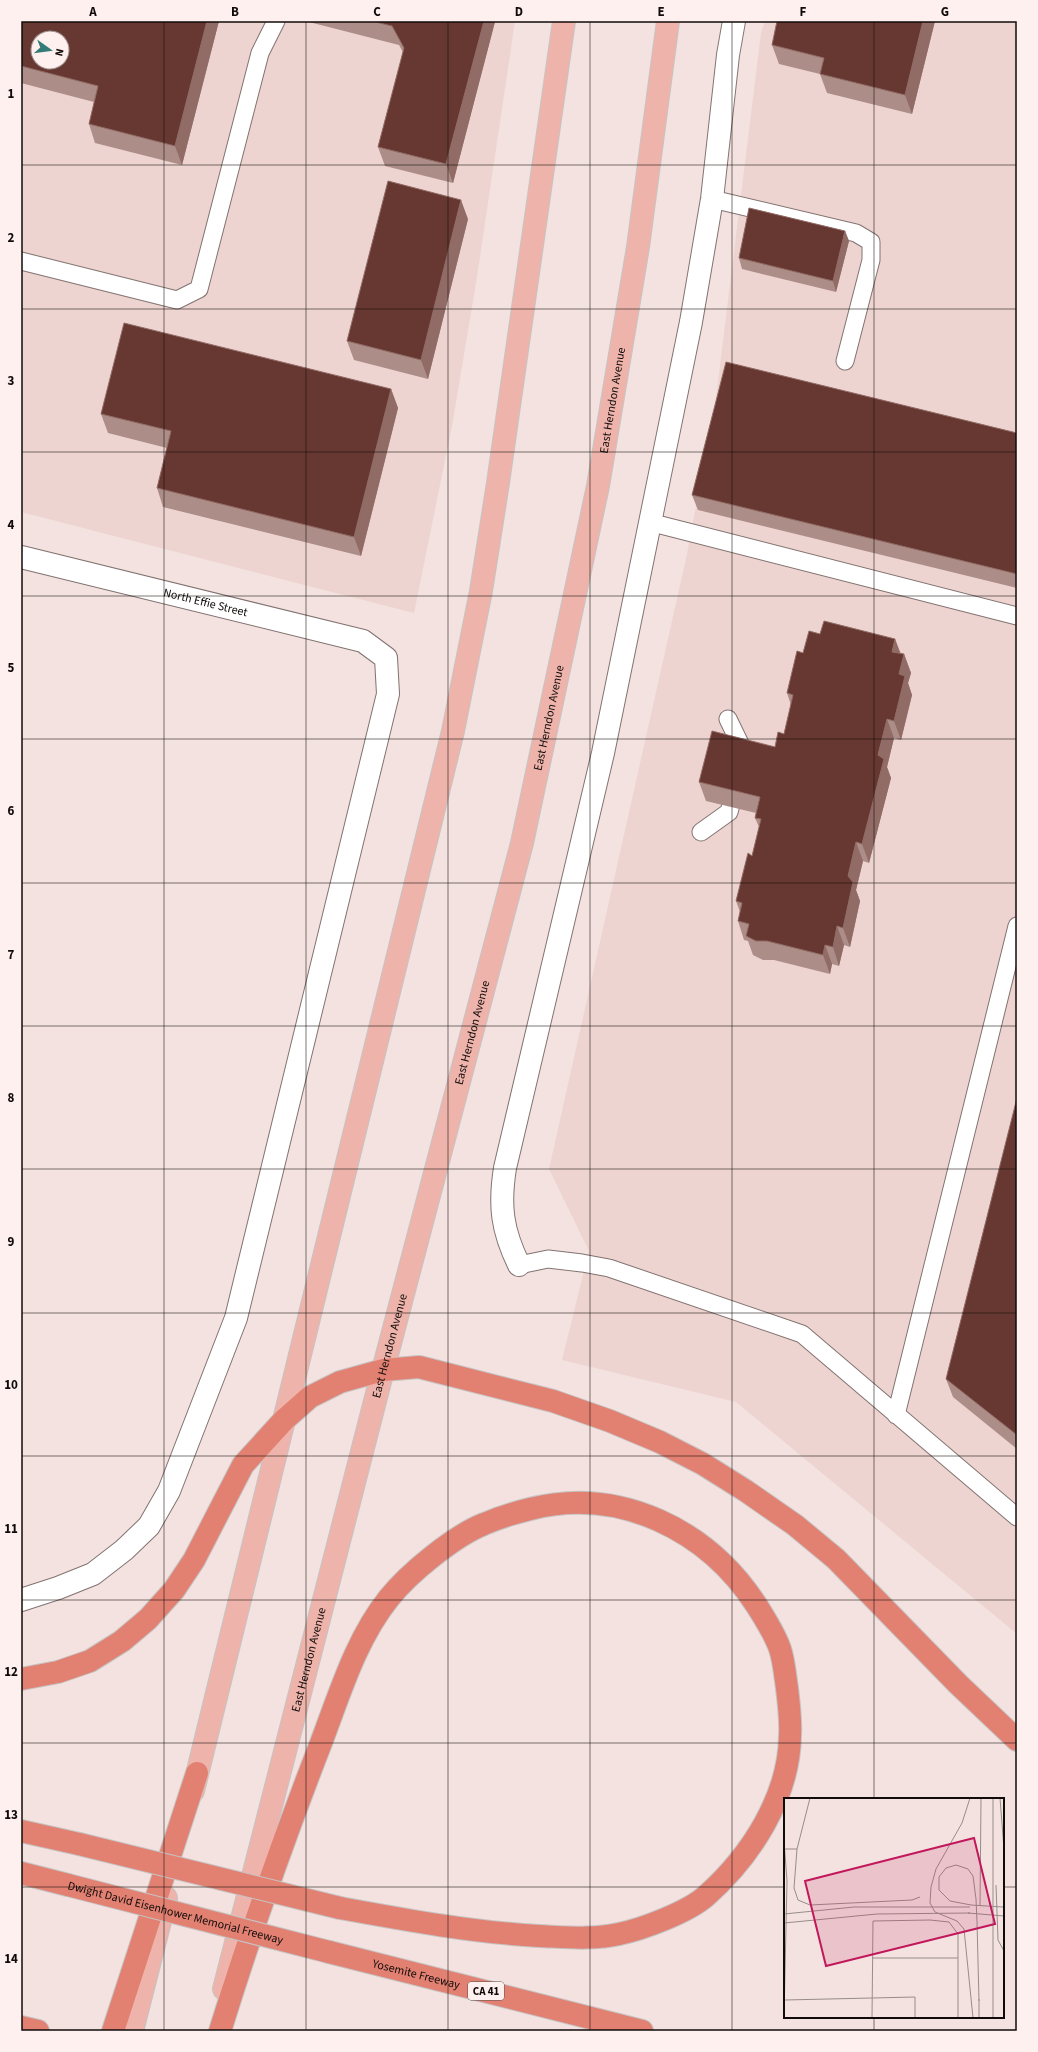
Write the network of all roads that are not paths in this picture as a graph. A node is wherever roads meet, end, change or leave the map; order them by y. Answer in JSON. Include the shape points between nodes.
{"nodes":[{"id":1,"x":276,"y":21,"type":"edge"},
{"id":2,"x":564,"y":21,"type":"edge"},
{"id":3,"x":668,"y":21,"type":"edge"},
{"id":4,"x":734,"y":21,"type":"edge"},
{"id":5,"x":712,"y":200,"type":"junction"},
{"id":6,"x":21,"y":261,"type":"edge"},
{"id":7,"x":845,"y":361,"type":"dead end"},
{"id":8,"x":649,"y":522,"type":"junction"},
{"id":9,"x":21,"y":557,"type":"edge"},
{"id":10,"x":1017,"y":616,"type":"edge"},
{"id":11,"x":728,"y":719,"type":"dead end"},
{"id":12,"x":701,"y":832,"type":"dead end"},
{"id":13,"x":1017,"y":926,"type":"edge"},
{"id":14,"x":519,"y":1265,"type":"joint"},
{"id":15,"x":382,"y":1370,"type":"junction"},
{"id":16,"x":896,"y":1415,"type":"junction"},
{"id":17,"x":284,"y":1420,"type":"junction"},
{"id":18,"x":1017,"y":1517,"type":"edge"},
{"id":19,"x":21,"y":1600,"type":"edge"},
{"id":20,"x":21,"y":1679,"type":"edge"},
{"id":21,"x":1017,"y":1740,"type":"edge"},
{"id":22,"x":197,"y":1774,"type":"junction"},
{"id":23,"x":21,"y":1831,"type":"edge"},
{"id":24,"x":21,"y":1873,"type":"edge"},
{"id":25,"x":329,"y":1952,"type":"joint"},
{"id":26,"x":21,"y":2027,"type":"edge"},
{"id":27,"x":37,"y":2031,"type":"edge"},
{"id":28,"x":113,"y":2031,"type":"edge"},
{"id":29,"x":132,"y":2031,"type":"edge"},
{"id":30,"x":213,"y":2031,"type":"edge"},
{"id":31,"x":220,"y":2031,"type":"edge"},
{"id":32,"x":642,"y":2031,"type":"edge"}],
"edges":[{"from":1,"to":6,"type":"lane","via":[[260,53],[199,289],[177,300]]},
{"from":2,"to":17,"type":"main road","via":[[497,490],[481,591],[455,724]]},
{"from":3,"to":15,"type":"main road","name":"East Herndon Avenue","via":[[638,247],[598,486],[558,675],[522,843]]},
{"from":4,"to":5,"type":"street"},
{"from":5,"to":7,"type":"lane","via":[[856,233],[871,242],[871,260]]},
{"from":5,"to":8,"type":"street","via":[[691,322]]},
{"from":8,"to":10,"type":"lane"},
{"from":8,"to":14,"type":"street","via":[[603,753],[505,1168],[501,1193],[502,1216],[508,1243]]},
{"from":9,"to":19,"type":"street","name":"North Effie Street","via":[[363,641],[386,658],[388,694],[236,1318],[169,1491],[149,1526],[93,1574]]},
{"from":11,"to":12,"type":"lane","via":[[744,752],[729,812]]},
{"from":13,"to":16,"type":"lane"},
{"from":14,"to":16,"type":"lane","via":[[548,1259],[609,1268],[802,1334]]},
{"from":15,"to":17,"type":"highway","via":[[340,1382],[310,1397]]},
{"from":15,"to":21,"type":"highway","via":[[419,1367],[553,1401],[660,1442],[703,1464],[795,1525],[836,1559],[958,1684]]},
{"from":15,"to":30,"type":"main road","name":"East Herndon Avenue"},
{"from":16,"to":18,"type":"lane"},
{"from":17,"to":20,"type":"highway","via":[[243,1465],[194,1560],[174,1590],[148,1619],[90,1661],[58,1672]]},
{"from":17,"to":22,"type":"main road"},
{"from":22,"to":28,"type":"highway"},
{"from":22,"to":29,"type":"main road"},
{"from":23,"to":31,"type":"highway","bridge":true,"via":[[79,1844],[340,1908],[452,1928],[566,1937],[616,1935],[659,1922],[704,1898],[751,1846],[771,1814],[785,1773],[790,1740],[790,1710],[779,1647],[742,1584],[704,1546],[678,1528],[640,1511],[594,1503],[544,1506],[482,1524],[459,1537],[422,1566],[388,1600],[363,1638],[286,1834]]},
{"from":24,"to":25,"type":"highway","name":"Dwight David Eisenhower Memorial Freeway","number":"CA 41","bridge":true},
{"from":25,"to":32,"type":"highway","name":"Yosemite Freeway","number":"CA 41"},
{"from":26,"to":27,"type":"highway"}]}
